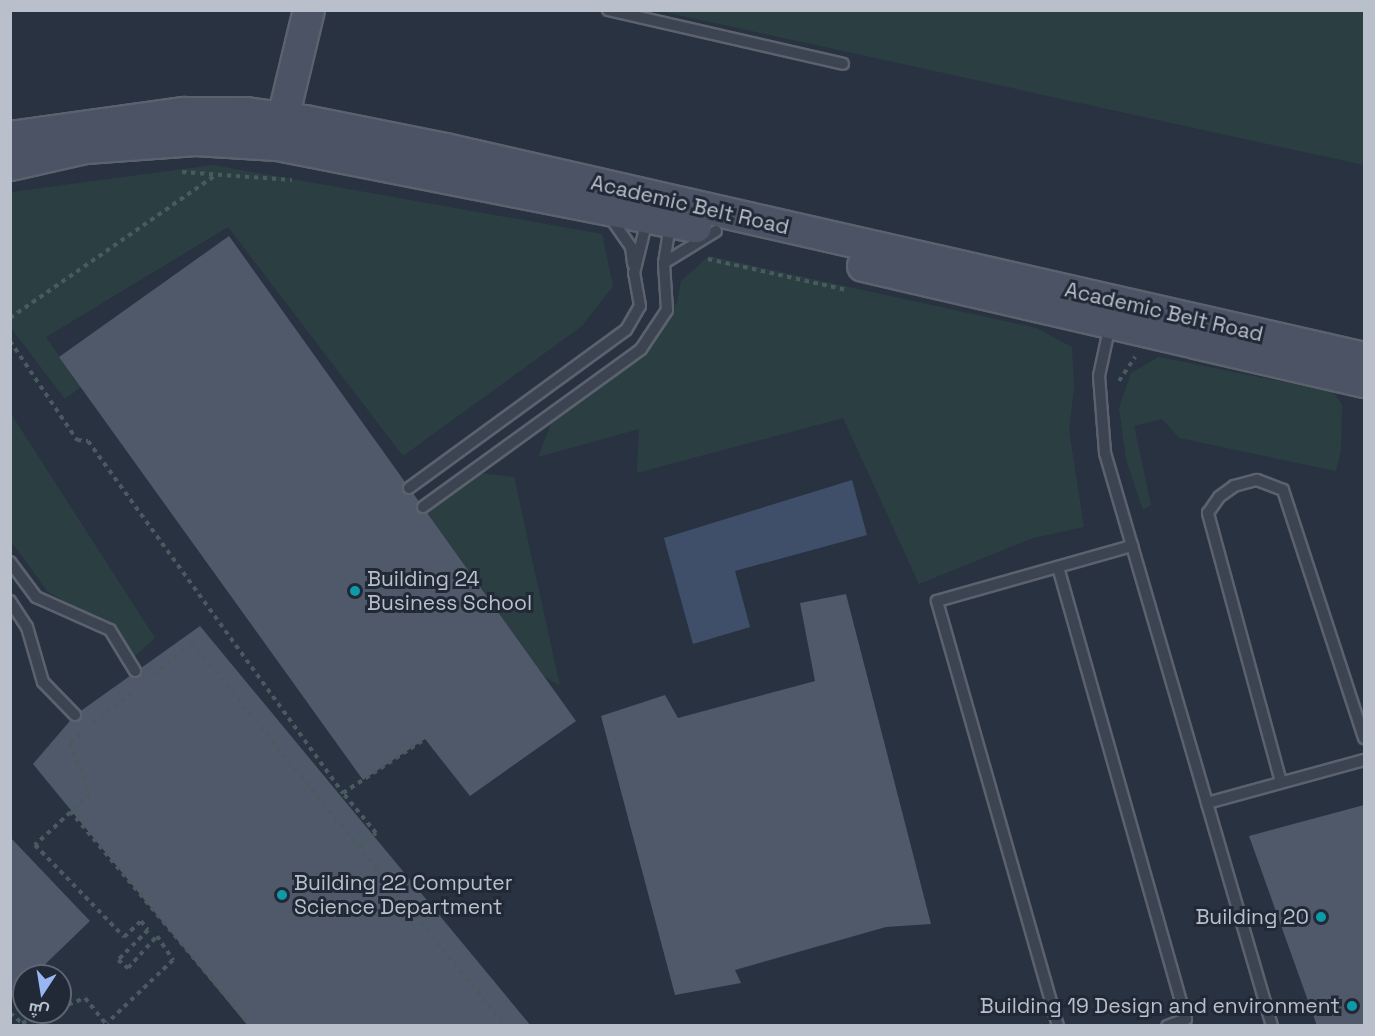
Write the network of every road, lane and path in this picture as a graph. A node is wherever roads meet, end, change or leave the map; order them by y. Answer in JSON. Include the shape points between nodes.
{"nodes":[{"id":1,"x":309,"y":10,"type":"edge"},
{"id":2,"x":608,"y":10,"type":"edge"},
{"id":3,"x":843,"y":64,"type":"dead end"},
{"id":4,"x":280,"y":132,"type":"junction"},
{"id":5,"x":10,"y":136,"type":"edge"},
{"id":6,"x":10,"y":165,"type":"edge"},
{"id":7,"x":216,"y":175,"type":"dead end"},
{"id":8,"x":581,"y":202,"type":"junction"},
{"id":9,"x":661,"y":209,"type":"junction"},
{"id":10,"x":716,"y":231,"type":"junction"},
{"id":11,"x":664,"y":263,"type":"junction"},
{"id":12,"x":634,"y":273,"type":"junction"},
{"id":13,"x":1113,"y":312,"type":"junction"},
{"id":14,"x":10,"y":318,"type":"edge"},
{"id":15,"x":10,"y":341,"type":"edge"},
{"id":16,"x":1365,"y":358,"type":"edge"},
{"id":17,"x":1365,"y":382,"type":"edge"},
{"id":18,"x":409,"y":488,"type":"dead end"},
{"id":19,"x":423,"y":507,"type":"dead end"},
{"id":20,"x":1132,"y":546,"type":"junction"},
{"id":21,"x":10,"y":562,"type":"edge"},
{"id":22,"x":1058,"y":567,"type":"junction"},
{"id":23,"x":10,"y":601,"type":"edge"},
{"id":24,"x":135,"y":671,"type":"dead end"},
{"id":25,"x":149,"y":679,"type":"dead end"},
{"id":26,"x":140,"y":686,"type":"dead end"},
{"id":27,"x":75,"y":715,"type":"dead end"},
{"id":28,"x":1365,"y":738,"type":"edge"},
{"id":29,"x":425,"y":739,"type":"dead end"},
{"id":30,"x":1365,"y":760,"type":"edge"},
{"id":31,"x":1281,"y":782,"type":"junction"},
{"id":32,"x":343,"y":793,"type":"junction"},
{"id":33,"x":1207,"y":803,"type":"junction"},
{"id":34,"x":70,"y":811,"type":"junction"},
{"id":35,"x":360,"y":847,"type":"junction"},
{"id":36,"x":72,"y":1003,"type":"edge"},
{"id":37,"x":107,"y":1024,"type":"edge"},
{"id":38,"x":251,"y":1026,"type":"edge"},
{"id":39,"x":506,"y":1026,"type":"edge"},
{"id":40,"x":1058,"y":1026,"type":"edge"},
{"id":41,"x":1167,"y":1026,"type":"edge"},
{"id":42,"x":1272,"y":1026,"type":"edge"}],
"edges":[{"from":1,"to":4,"type":"street"},
{"from":2,"to":3,"type":"lane"},
{"from":4,"to":5,"type":"street","name":"Academic Belt Road","via":[[246,113],[184,113]]},
{"from":4,"to":6,"type":"street","name":"Academic Belt Road","via":[[86,148]]},
{"from":4,"to":8,"type":"street","name":"Academic Belt Road"},
{"from":4,"to":9,"type":"street","name":"Academic Belt Road","via":[[433,147]]},
{"from":7,"to":14,"type":"path"},
{"from":8,"to":9,"type":"street","name":"Academic Belt Road"},
{"from":8,"to":12,"type":"lane","via":[[608,214],[631,247]]},
{"from":9,"to":10,"type":"street","name":"Academic Belt Road"},
{"from":9,"to":11,"type":"lane"},
{"from":9,"to":12,"type":"lane"},
{"from":9,"to":13,"type":"street","name":"Academic Belt Road"},
{"from":10,"to":11,"type":"lane"},
{"from":10,"to":13,"type":"street","name":"Academic Belt Road"},
{"from":11,"to":19,"type":"lane","via":[[667,310],[640,349]]},
{"from":12,"to":18,"type":"lane","via":[[640,306],[626,330]]},
{"from":13,"to":16,"type":"street","name":"Academic Belt Road"},
{"from":13,"to":17,"type":"street","name":"Academic Belt Road"},
{"from":13,"to":20,"type":"lane","via":[[1099,376],[1100,420],[1105,453]]},
{"from":15,"to":32,"type":"path","via":[[77,440],[88,441]]},
{"from":20,"to":22,"type":"lane"},
{"from":20,"to":33,"type":"lane"},
{"from":21,"to":24,"type":"lane","via":[[36,597],[110,630]]},
{"from":22,"to":40,"type":"lane","via":[[937,601]]},
{"from":22,"to":41,"type":"lane","via":[[1186,1019]]},
{"from":23,"to":27,"type":"lane","via":[[27,627],[43,682]]},
{"from":25,"to":35,"type":"path","via":[[192,643]]},
{"from":26,"to":34,"type":"path","via":[[70,743],[90,794]]},
{"from":28,"to":31,"type":"lane","via":[[1283,490],[1257,480],[1234,486],[1219,497],[1209,513]]},
{"from":29,"to":32,"type":"path"},
{"from":30,"to":31,"type":"lane"},
{"from":31,"to":33,"type":"lane"},
{"from":32,"to":35,"type":"path","via":[[376,833]]},
{"from":33,"to":42,"type":"lane"},
{"from":34,"to":37,"type":"path","via":[[35,845],[124,937],[141,921],[148,930],[118,960],[128,968],[157,936],[173,960]]},
{"from":34,"to":38,"type":"path"},
{"from":35,"to":39,"type":"path"},
{"from":36,"to":37,"type":"path","via":[[85,998]]}]}
